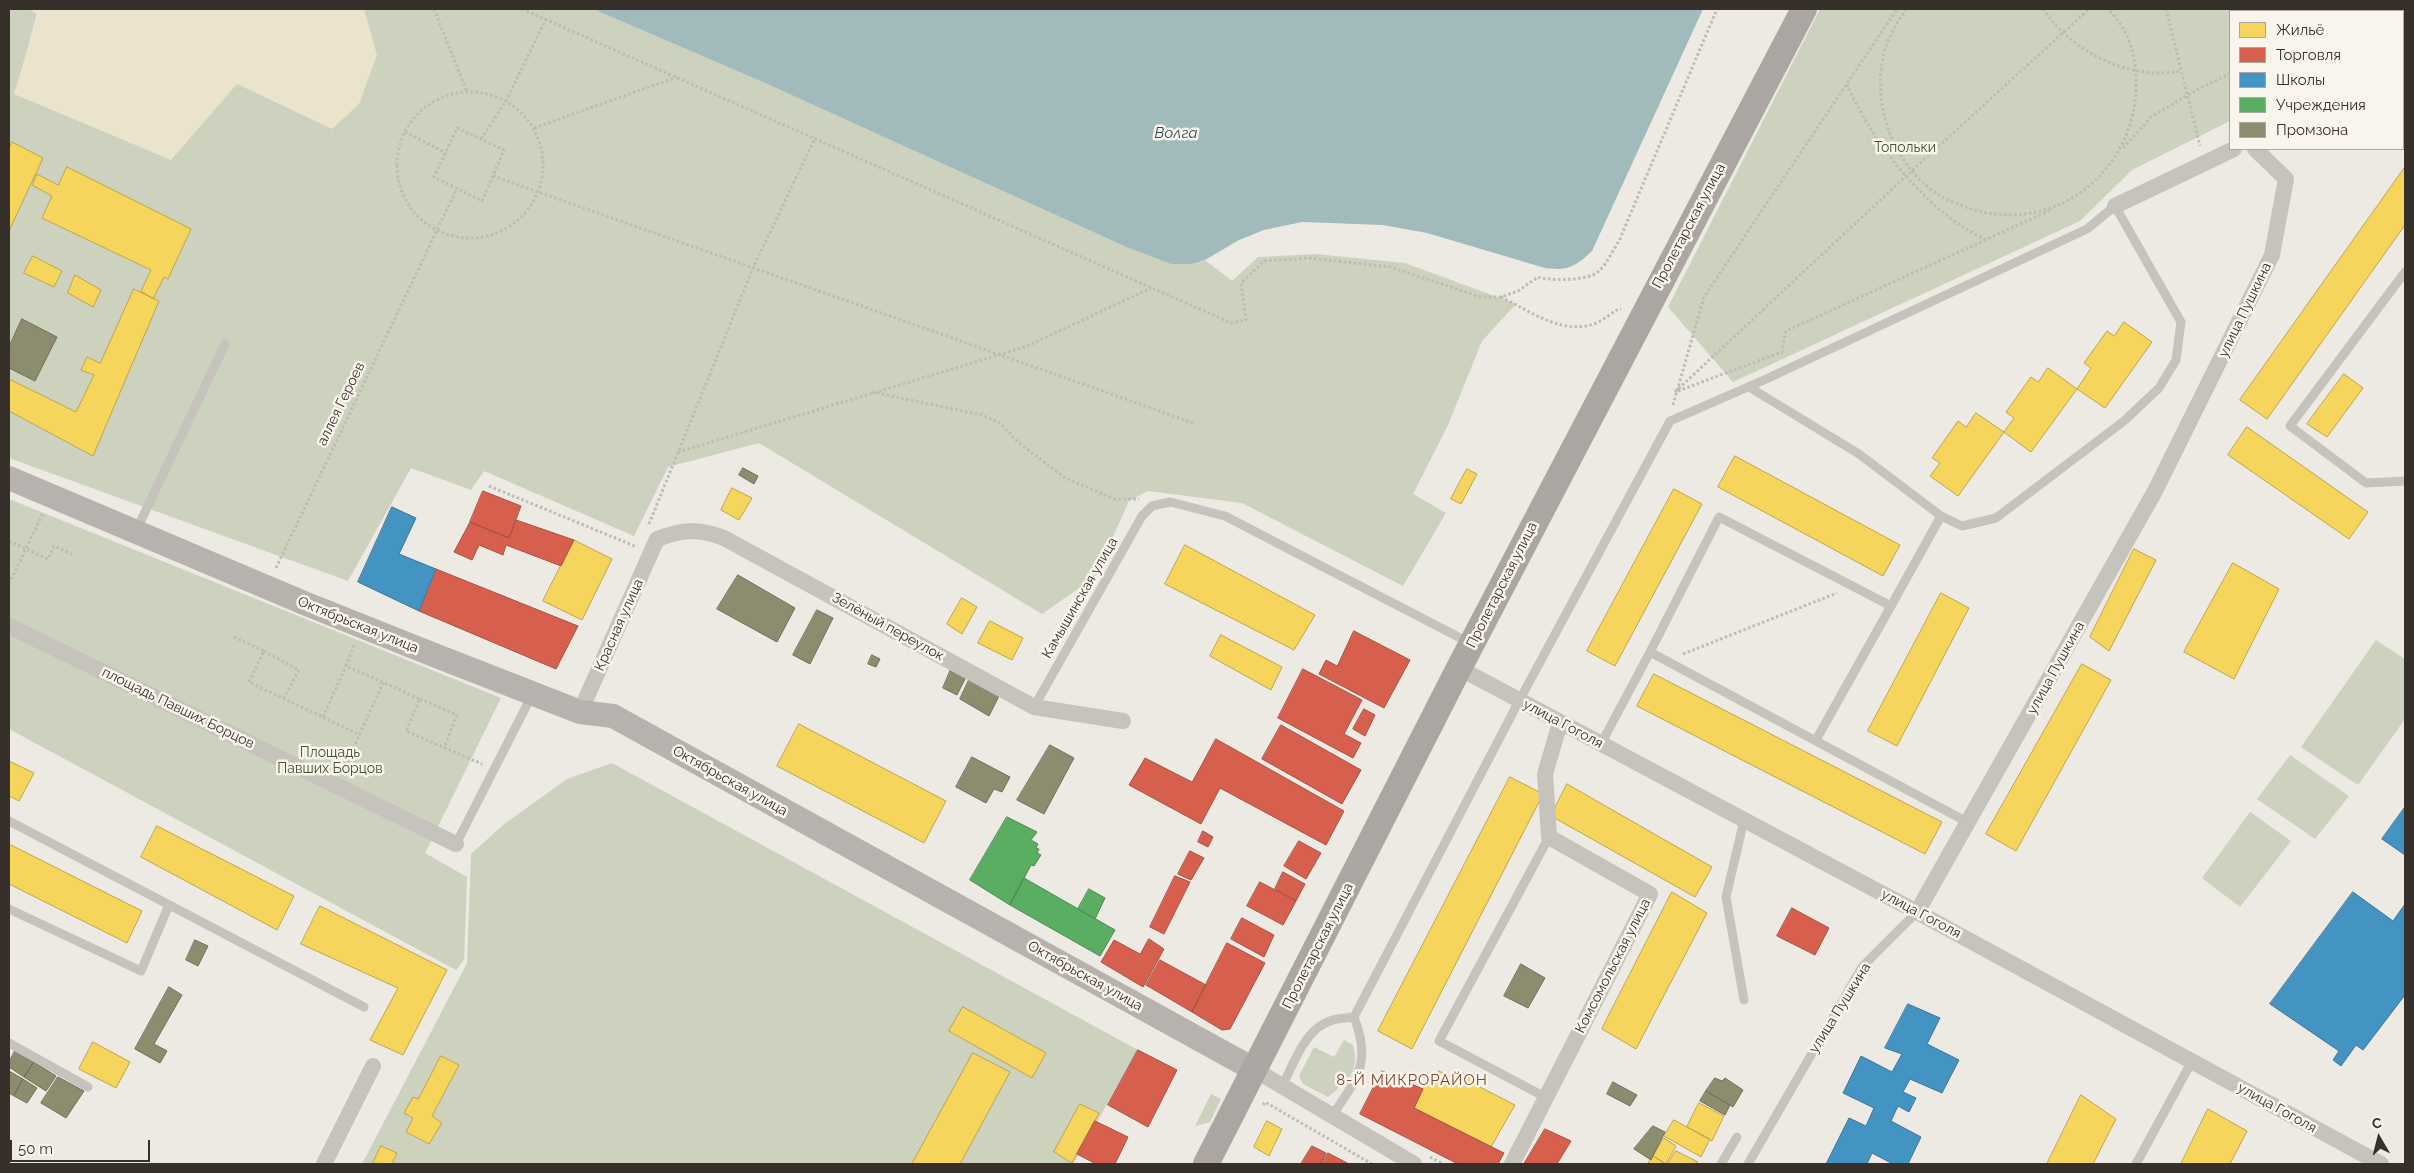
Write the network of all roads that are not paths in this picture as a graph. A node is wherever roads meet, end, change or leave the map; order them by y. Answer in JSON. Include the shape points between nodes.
{"nodes":[{"id":1,"x":1804,"y":9,"type":"edge"},
{"id":2,"x":2232,"y":150,"type":"edge"},
{"id":3,"x":2258,"y":150,"type":"edge"},
{"id":4,"x":2115,"y":206,"type":"junction"},
{"id":5,"x":2405,"y":272,"type":"edge"},
{"id":6,"x":225,"y":344,"type":"dead end"},
{"id":7,"x":1749,"y":387,"type":"junction"},
{"id":8,"x":9,"y":478,"type":"edge"},
{"id":9,"x":2405,"y":481,"type":"edge"},
{"id":10,"x":1941,"y":516,"type":"junction"},
{"id":11,"x":136,"y":532,"type":"junction"},
{"id":12,"x":649,"y":546,"type":"joint"},
{"id":13,"x":1892,"y":606,"type":"junction"},
{"id":14,"x":9,"y":626,"type":"edge"},
{"id":15,"x":1471,"y":644,"type":"junction"},
{"id":16,"x":1650,"y":652,"type":"junction"},
{"id":17,"x":1458,"y":668,"type":"junction"},
{"id":18,"x":533,"y":693,"type":"junction"},
{"id":19,"x":1519,"y":701,"type":"junction"},
{"id":20,"x":1034,"y":707,"type":"junction"},
{"id":21,"x":580,"y":712,"type":"junction"},
{"id":22,"x":1123,"y":721,"type":"dead end"},
{"id":23,"x":1560,"y":723,"type":"junction"},
{"id":24,"x":1816,"y":740,"type":"junction"},
{"id":25,"x":1601,"y":744,"type":"junction"},
{"id":26,"x":1744,"y":820,"type":"junction"},
{"id":27,"x":9,"y":821,"type":"edge"},
{"id":28,"x":1969,"y":822,"type":"junction"},
{"id":29,"x":1549,"y":837,"type":"junction"},
{"id":30,"x":456,"y":844,"type":"joint"},
{"id":31,"x":168,"y":905,"type":"junction"},
{"id":32,"x":9,"y":909,"type":"edge"},
{"id":33,"x":1917,"y":912,"type":"junction"},
{"id":34,"x":1744,"y":1000,"type":"dead end"},
{"id":35,"x":364,"y":1007,"type":"dead end"},
{"id":36,"x":1354,"y":1017,"type":"junction"},
{"id":37,"x":9,"y":1043,"type":"edge"},
{"id":38,"x":2192,"y":1061,"type":"junction"},
{"id":39,"x":373,"y":1066,"type":"dead end"},
{"id":40,"x":1254,"y":1070,"type":"junction"},
{"id":41,"x":88,"y":1086,"type":"dead end"},
{"id":42,"x":1282,"y":1086,"type":"junction"},
{"id":43,"x":1547,"y":1098,"type":"junction"},
{"id":44,"x":1332,"y":1116,"type":"junction"},
{"id":45,"x":1738,"y":1137,"type":"dead end"},
{"id":46,"x":324,"y":1164,"type":"edge"},
{"id":47,"x":1206,"y":1164,"type":"edge"},
{"id":48,"x":1414,"y":1164,"type":"edge"},
{"id":49,"x":1512,"y":1164,"type":"edge"},
{"id":50,"x":1721,"y":1164,"type":"edge"},
{"id":51,"x":1748,"y":1164,"type":"edge"},
{"id":52,"x":2136,"y":1164,"type":"edge"},
{"id":53,"x":2381,"y":1164,"type":"edge"}],
"edges":[{"from":1,"to":15,"type":"main road","name":"Пролетарская улица"},
{"from":2,"to":4,"type":"street"},
{"from":3,"to":28,"type":"street","name":"улица Пушкина","via":[[2286,179],[2272,255],[2155,491]]},
{"from":4,"to":7,"type":"lane","via":[[2087,229]]},
{"from":4,"to":10,"type":"lane","via":[[2181,322],[2176,360],[2159,388],[2124,421],[1996,518],[1962,526]]},
{"from":5,"to":9,"type":"lane","via":[[2290,426],[2366,482]]},
{"from":6,"to":11,"type":"lane"},
{"from":7,"to":10,"type":"lane","via":[[1859,454]]},
{"from":7,"to":19,"type":"lane","via":[[1670,421]]},
{"from":8,"to":11,"type":"street","name":"Октябрьская улица"},
{"from":10,"to":13,"type":"lane"},
{"from":11,"to":18,"type":"street","name":"Октябрьская улица"},
{"from":12,"to":20,"type":"street","name":"Зелёный переулок","via":[[679,531],[704,531],[724,538]]},
{"from":12,"to":21,"type":"street","name":"Красная улица"},
{"from":13,"to":16,"type":"lane","via":[[1719,517]]},
{"from":13,"to":24,"type":"lane"},
{"from":14,"to":30,"type":"street","name":"площадь Павших Борцов"},
{"from":15,"to":17,"type":"main road","name":"Пролетарская улица"},
{"from":15,"to":20,"type":"lane","name":"Камышинская улица","via":[[1225,516],[1179,504],[1156,505],[1142,516]]},
{"from":16,"to":24,"type":"lane"},
{"from":16,"to":25,"type":"lane"},
{"from":17,"to":19,"type":"street","name":"улица Гоголя"},
{"from":17,"to":40,"type":"main road","name":"Пролетарская улица"},
{"from":18,"to":21,"type":"street","name":"Октябрьская улица"},
{"from":18,"to":30,"type":"lane"},
{"from":19,"to":23,"type":"street","name":"улица Гоголя"},
{"from":19,"to":36,"type":"lane"},
{"from":20,"to":22,"type":"street","name":"Зелёный переулок"},
{"from":21,"to":40,"type":"street","name":"Октябрьская улица","via":[[613,716]]},
{"from":23,"to":25,"type":"street","name":"улица Гоголя"},
{"from":23,"to":29,"type":"street","via":[[1546,774]]},
{"from":24,"to":28,"type":"lane"},
{"from":25,"to":26,"type":"street","name":"улица Гоголя"},
{"from":26,"to":33,"type":"street","name":"улица Гоголя"},
{"from":26,"to":34,"type":"lane","via":[[1726,897]]},
{"from":27,"to":31,"type":"lane"},
{"from":28,"to":33,"type":"street","name":"улица Пушкина"},
{"from":29,"to":43,"type":"street","name":"Комсомольская улица","via":[[1650,894]]},
{"from":29,"to":43,"type":"lane","via":[[1439,1041]]},
{"from":31,"to":32,"type":"lane","via":[[141,971]]},
{"from":31,"to":35,"type":"lane"},
{"from":33,"to":38,"type":"street","name":"улица Гоголя"},
{"from":33,"to":51,"type":"lane","name":"улица Пушкина","via":[[1862,967]]},
{"from":36,"to":42,"type":"lane","via":[[1330,1021],[1314,1030]]},
{"from":36,"to":44,"type":"lane","via":[[1361,1036],[1362,1059],[1358,1078]]},
{"from":37,"to":41,"type":"lane"},
{"from":38,"to":52,"type":"lane"},
{"from":38,"to":53,"type":"street","name":"улица Гоголя"},
{"from":39,"to":46,"type":"street"},
{"from":40,"to":42,"type":"street","name":"Октябрьская улица"},
{"from":40,"to":47,"type":"main road","name":"Пролетарская улица"},
{"from":42,"to":44,"type":"street","name":"Октябрьская улица"},
{"from":43,"to":49,"type":"street","name":"Комсомольская улица"},
{"from":44,"to":48,"type":"street","name":"Октябрьская улица"},
{"from":45,"to":50,"type":"lane"}]}
